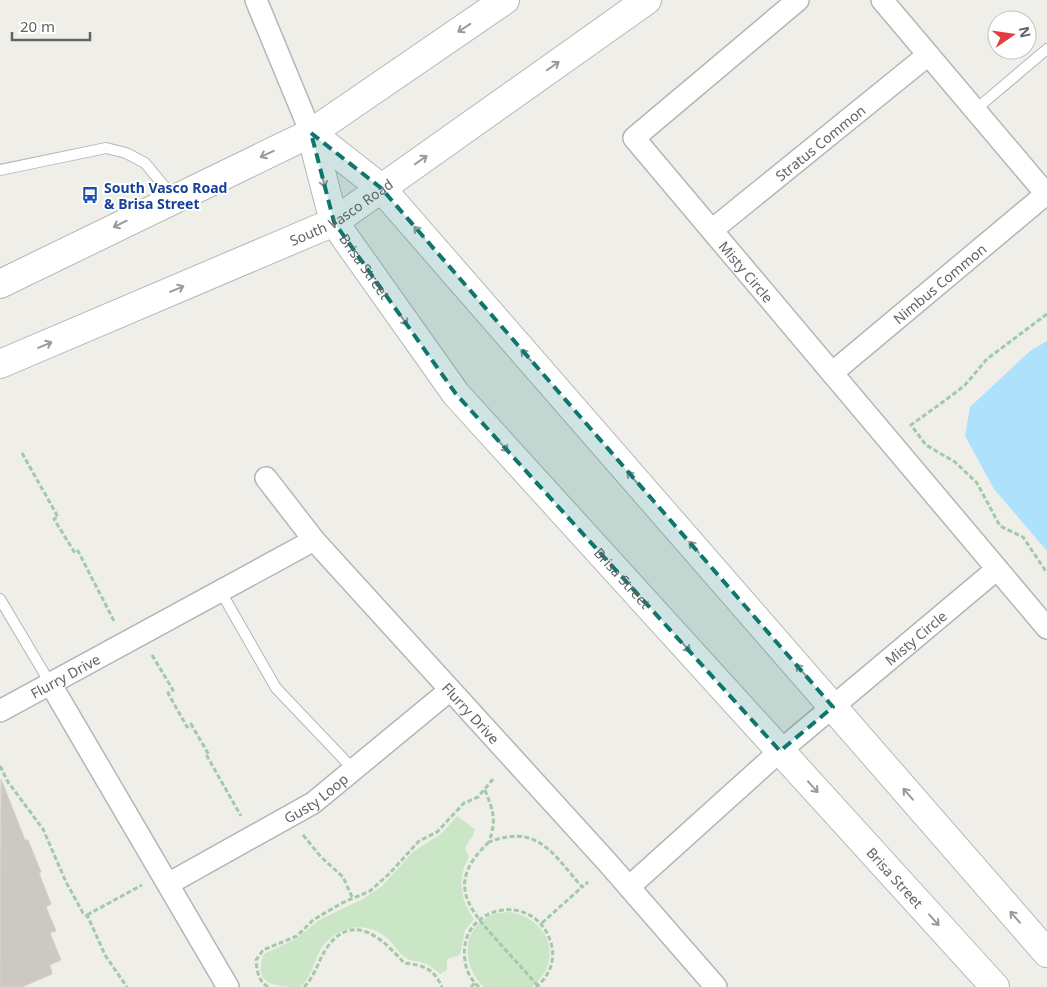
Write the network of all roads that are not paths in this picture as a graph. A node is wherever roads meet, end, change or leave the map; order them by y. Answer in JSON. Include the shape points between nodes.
{"nodes":[{"id":1,"x":256,"y":0,"type":"edge"},
{"id":2,"x":505,"y":0,"type":"edge"},
{"id":3,"x":647,"y":0,"type":"edge"},
{"id":4,"x":798,"y":0,"type":"edge"},
{"id":5,"x":882,"y":0,"type":"edge"},
{"id":6,"x":1047,"y":49,"type":"edge"},
{"id":7,"x":928,"y":55,"type":"junction"},
{"id":8,"x":975,"y":110,"type":"junction"},
{"id":9,"x":311,"y":133,"type":"junction"},
{"id":10,"x":0,"y":170,"type":"edge"},
{"id":11,"x":381,"y":188,"type":"junction"},
{"id":12,"x":1047,"y":194,"type":"edge"},
{"id":13,"x":174,"y":198,"type":"junction"},
{"id":14,"x":334,"y":222,"type":"junction"},
{"id":15,"x":712,"y":230,"type":"junction"},
{"id":16,"x":0,"y":284,"type":"edge"},
{"id":17,"x":0,"y":364,"type":"edge"},
{"id":18,"x":832,"y":373,"type":"junction"},
{"id":19,"x":266,"y":478,"type":"dead end"},
{"id":20,"x":314,"y":540,"type":"junction"},
{"id":21,"x":997,"y":569,"type":"junction"},
{"id":22,"x":221,"y":592,"type":"junction"},
{"id":23,"x":0,"y":599,"type":"edge"},
{"id":24,"x":1047,"y":628,"type":"edge"},
{"id":25,"x":50,"y":683,"type":"junction"},
{"id":26,"x":450,"y":690,"type":"junction"},
{"id":27,"x":833,"y":707,"type":"junction"},
{"id":28,"x":0,"y":711,"type":"edge"},
{"id":29,"x":780,"y":750,"type":"junction"},
{"id":30,"x":354,"y":770,"type":"junction"},
{"id":31,"x":165,"y":880,"type":"junction"},
{"id":32,"x":629,"y":887,"type":"junction"},
{"id":33,"x":1047,"y":953,"type":"edge"},
{"id":34,"x":706,"y":984,"type":"edge"},
{"id":35,"x":228,"y":987,"type":"edge"},
{"id":36,"x":995,"y":987,"type":"edge"}],
"edges":[{"from":1,"to":9,"type":"street","name":"Brisa Street"},
{"from":2,"to":9,"type":"street","one_way":true},
{"from":11,"to":3,"type":"street","name":"South Vasco Road","one_way":true},
{"from":4,"to":15,"type":"street","name":"Misty Circle","via":[[634,138]]},
{"from":5,"to":7,"type":"street"},
{"from":6,"to":8,"type":"lane"},
{"from":7,"to":8,"type":"street"},
{"from":7,"to":15,"type":"street","name":"Stratus Common"},
{"from":8,"to":12,"type":"street"},
{"from":9,"to":11,"type":"street","name":"Brisa Street"},
{"from":9,"to":13,"type":"street","one_way":true},
{"from":9,"to":14,"type":"street","name":"Brisa Street","one_way":true},
{"from":10,"to":13,"type":"lane","via":[[106,148],[126,153],[145,163]]},
{"from":11,"to":14,"type":"street","name":"South Vasco Road"},
{"from":27,"to":11,"type":"street","name":"Brisa Street","one_way":true},
{"from":12,"to":18,"type":"street","name":"Nimbus Common"},
{"from":13,"to":16,"type":"street","one_way":true},
{"from":17,"to":14,"type":"street","name":"South Vasco Road","one_way":true},
{"from":14,"to":29,"type":"street","name":"Brisa Street","one_way":true,"via":[[456,394]]},
{"from":15,"to":18,"type":"street","name":"Misty Circle"},
{"from":18,"to":21,"type":"street","name":"Misty Circle"},
{"from":19,"to":20,"type":"street","name":"Flurry Drive"},
{"from":20,"to":22,"type":"street","name":"Flurry Drive"},
{"from":20,"to":26,"type":"street","name":"Flurry Drive"},
{"from":21,"to":24,"type":"street","name":"Misty Circle"},
{"from":21,"to":27,"type":"street","name":"Misty Circle"},
{"from":22,"to":25,"type":"street","name":"Flurry Drive"},
{"from":22,"to":30,"type":"lane","via":[[276,688]]},
{"from":23,"to":25,"type":"lane"},
{"from":25,"to":28,"type":"street","name":"Flurry Drive"},
{"from":25,"to":31,"type":"street"},
{"from":26,"to":30,"type":"street","name":"Gusty Loop"},
{"from":26,"to":32,"type":"street","name":"Flurry Drive"},
{"from":27,"to":29,"type":"street"},
{"from":33,"to":27,"type":"street","name":"Brisa Street","one_way":true},
{"from":29,"to":32,"type":"street"},
{"from":29,"to":36,"type":"street","name":"Brisa Street","one_way":true},
{"from":30,"to":31,"type":"street","name":"Gusty Loop","via":[[291,816]]},
{"from":31,"to":35,"type":"street"},
{"from":32,"to":34,"type":"street","name":"Flurry Drive"}]}
